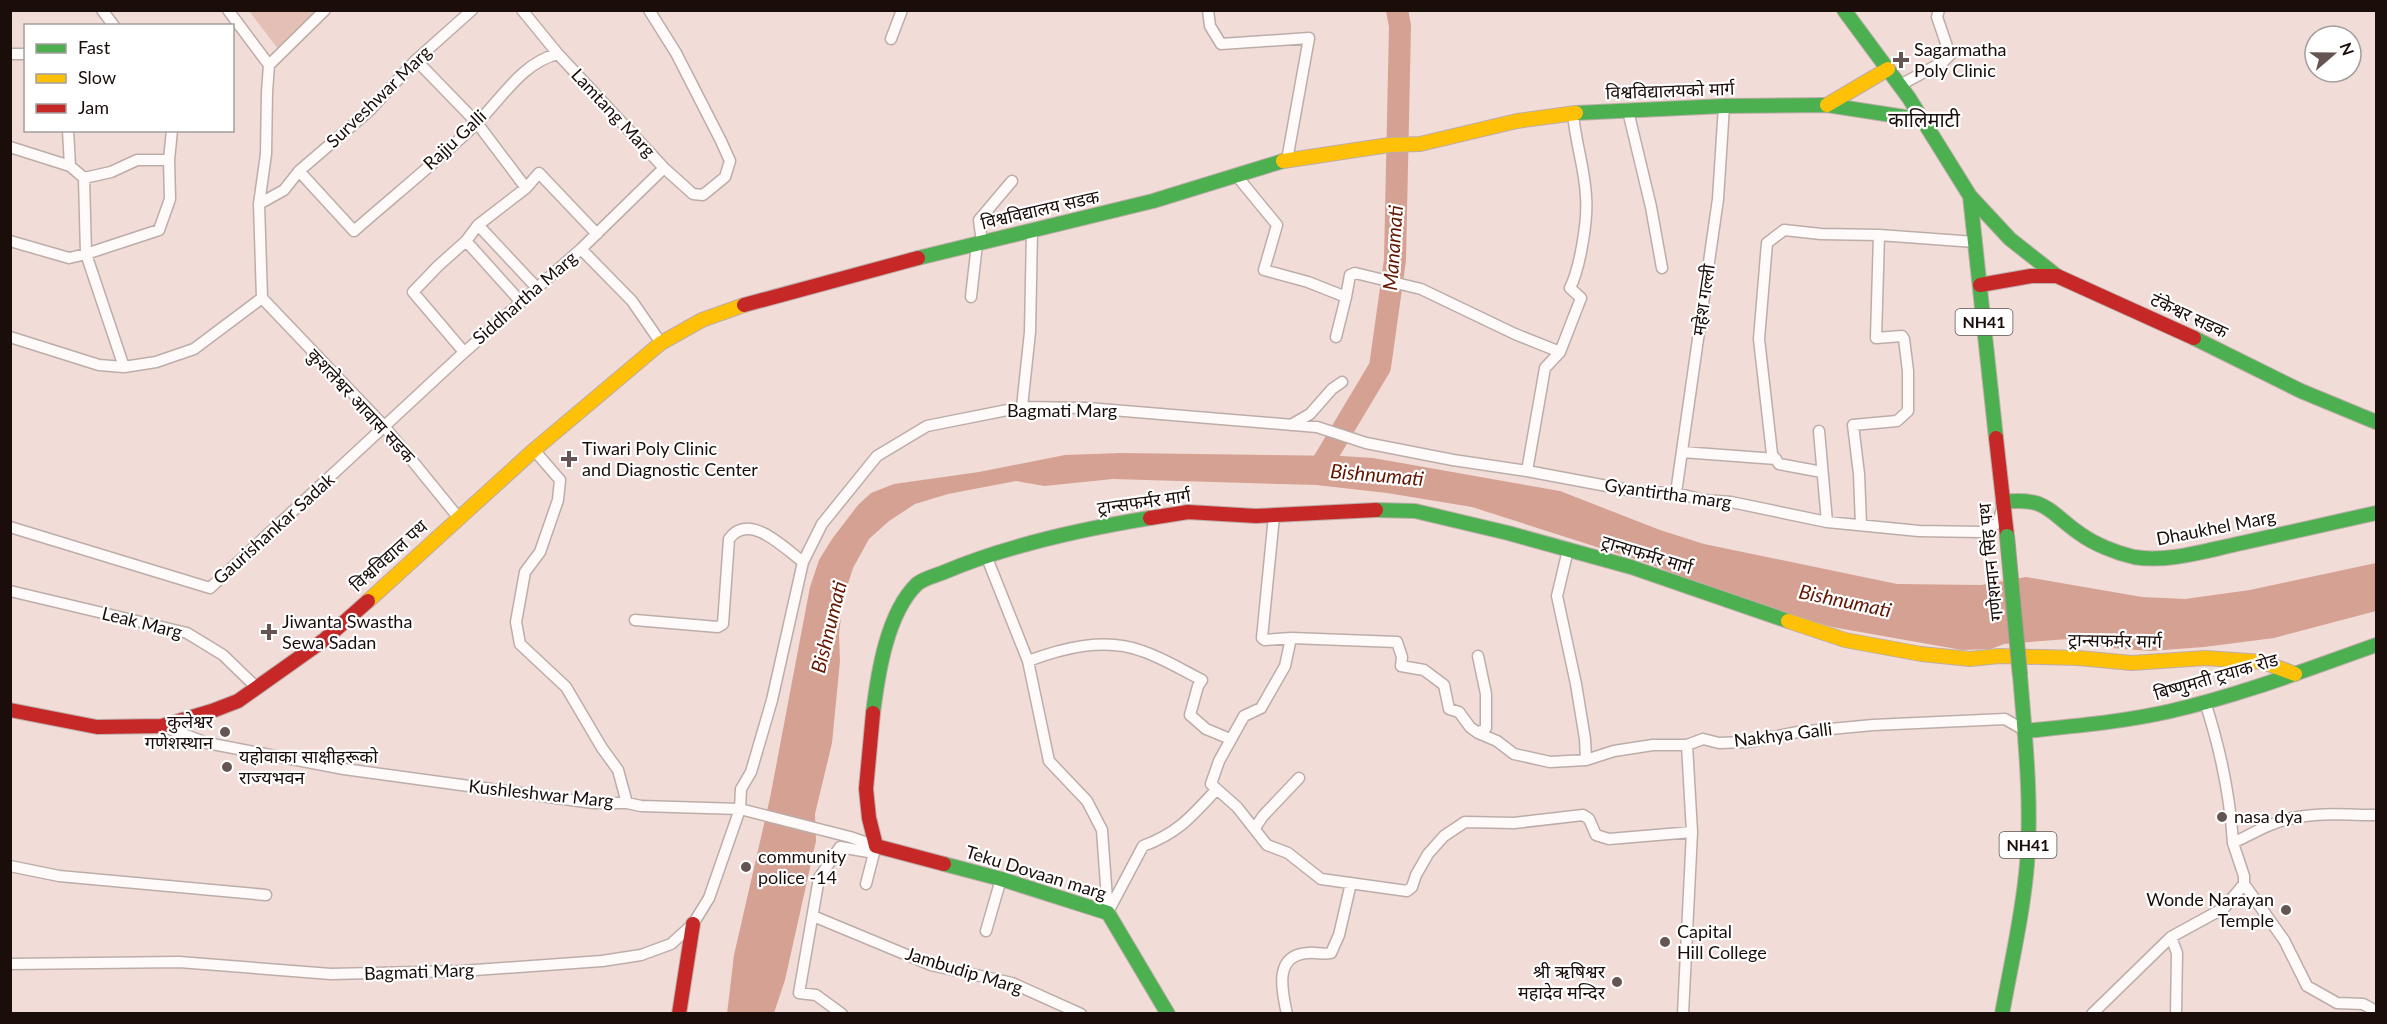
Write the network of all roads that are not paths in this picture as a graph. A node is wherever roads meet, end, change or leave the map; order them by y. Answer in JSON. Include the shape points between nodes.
{"nodes":[{"id":1,"x":102,"y":10,"type":"edge"},
{"id":2,"x":228,"y":10,"type":"edge"},
{"id":3,"x":325,"y":10,"type":"edge"},
{"id":4,"x":472,"y":10,"type":"edge"},
{"id":5,"x":522,"y":10,"type":"edge"},
{"id":6,"x":649,"y":10,"type":"edge"},
{"id":7,"x":902,"y":10,"type":"edge"},
{"id":8,"x":1208,"y":10,"type":"edge"},
{"id":9,"x":1844,"y":10,"type":"edge"},
{"id":10,"x":1939,"y":10,"type":"edge"},
{"id":11,"x":112,"y":24,"type":"edge"},
{"id":12,"x":891,"y":39,"type":"dead end"},
{"id":13,"x":558,"y":54,"type":"junction"},
{"id":14,"x":416,"y":60,"type":"junction"},
{"id":15,"x":269,"y":65,"type":"junction"},
{"id":16,"x":1887,"y":69,"type":"junction"},
{"id":17,"x":1900,"y":85,"type":"junction"},
{"id":18,"x":1827,"y":105,"type":"junction"},
{"id":19,"x":1724,"y":106,"type":"junction"},
{"id":20,"x":1628,"y":111,"type":"junction"},
{"id":21,"x":1573,"y":113,"type":"junction"},
{"id":22,"x":1924,"y":120,"type":"junction"},
{"id":23,"x":477,"y":123,"type":"junction"},
{"id":24,"x":68,"y":132,"type":"edge"},
{"id":25,"x":172,"y":132,"type":"edge"},
{"id":26,"x":1389,"y":145,"type":"joint"},
{"id":27,"x":10,"y":147,"type":"edge"},
{"id":28,"x":169,"y":160,"type":"junction"},
{"id":29,"x":1287,"y":160,"type":"junction"},
{"id":30,"x":70,"y":166,"type":"junction"},
{"id":31,"x":664,"y":168,"type":"junction"},
{"id":32,"x":299,"y":171,"type":"junction"},
{"id":33,"x":1236,"y":175,"type":"junction"},
{"id":34,"x":84,"y":178,"type":"junction"},
{"id":35,"x":1012,"y":181,"type":"dead end"},
{"id":36,"x":526,"y":188,"type":"junction"},
{"id":37,"x":1970,"y":196,"type":"junction"},
{"id":38,"x":259,"y":204,"type":"junction"},
{"id":39,"x":478,"y":225,"type":"junction"},
{"id":40,"x":1032,"y":231,"type":"junction"},
{"id":41,"x":597,"y":234,"type":"junction"},
{"id":42,"x":1879,"y":235,"type":"junction"},
{"id":43,"x":10,"y":241,"type":"edge"},
{"id":44,"x":466,"y":241,"type":"junction"},
{"id":45,"x":1975,"y":242,"type":"junction"},
{"id":46,"x":980,"y":243,"type":"junction"},
{"id":47,"x":581,"y":249,"type":"junction"},
{"id":48,"x":86,"y":254,"type":"junction"},
{"id":49,"x":1662,"y":268,"type":"dead end"},
{"id":50,"x":2057,"y":276,"type":"junction"},
{"id":51,"x":1980,"y":285,"type":"junction"},
{"id":52,"x":537,"y":288,"type":"junction"},
{"id":53,"x":971,"y":297,"type":"dead end"},
{"id":54,"x":1346,"y":297,"type":"junction"},
{"id":55,"x":261,"y":298,"type":"junction"},
{"id":56,"x":520,"y":301,"type":"junction"},
{"id":57,"x":10,"y":337,"type":"edge"},
{"id":58,"x":1336,"y":337,"type":"dead end"},
{"id":59,"x":661,"y":343,"type":"junction"},
{"id":60,"x":464,"y":352,"type":"junction"},
{"id":61,"x":1560,"y":352,"type":"junction"},
{"id":62,"x":124,"y":367,"type":"junction"},
{"id":63,"x":1342,"y":382,"type":"dead end"},
{"id":64,"x":1022,"y":407,"type":"junction"},
{"id":65,"x":2376,"y":422,"type":"edge"},
{"id":66,"x":1290,"y":425,"type":"junction"},
{"id":67,"x":384,"y":426,"type":"junction"},
{"id":68,"x":1317,"y":427,"type":"joint"},
{"id":69,"x":1819,"y":431,"type":"dead end"},
{"id":70,"x":534,"y":450,"type":"junction"},
{"id":71,"x":1682,"y":452,"type":"junction"},
{"id":72,"x":1776,"y":459,"type":"junction"},
{"id":73,"x":1527,"y":471,"type":"junction"},
{"id":74,"x":1822,"y":472,"type":"junction"},
{"id":75,"x":1676,"y":494,"type":"junction"},
{"id":76,"x":2003,"y":502,"type":"junction"},
{"id":77,"x":2376,"y":513,"type":"edge"},
{"id":78,"x":1274,"y":516,"type":"junction"},
{"id":79,"x":458,"y":517,"type":"junction"},
{"id":80,"x":1827,"y":522,"type":"junction"},
{"id":81,"x":1860,"y":524,"type":"junction"},
{"id":82,"x":10,"y":527,"type":"edge"},
{"id":83,"x":1568,"y":550,"type":"junction"},
{"id":84,"x":987,"y":558,"type":"junction"},
{"id":85,"x":803,"y":562,"type":"junction"},
{"id":86,"x":10,"y":591,"type":"edge"},
{"id":87,"x":635,"y":620,"type":"dead end"},
{"id":88,"x":1291,"y":638,"type":"junction"},
{"id":89,"x":2376,"y":645,"type":"edge"},
{"id":90,"x":1478,"y":656,"type":"dead end"},
{"id":91,"x":1028,"y":661,"type":"junction"},
{"id":92,"x":2295,"y":674,"type":"junction"},
{"id":93,"x":257,"y":688,"type":"junction"},
{"id":94,"x":2205,"y":702,"type":"junction"},
{"id":95,"x":10,"y":710,"type":"edge"},
{"id":96,"x":162,"y":726,"type":"junction"},
{"id":97,"x":2025,"y":730,"type":"junction"},
{"id":98,"x":1478,"y":733,"type":"junction"},
{"id":99,"x":1230,"y":739,"type":"junction"},
{"id":100,"x":1687,"y":745,"type":"junction"},
{"id":101,"x":1586,"y":760,"type":"junction"},
{"id":102,"x":1299,"y":778,"type":"dead end"},
{"id":103,"x":1216,"y":790,"type":"junction"},
{"id":104,"x":627,"y":802,"type":"junction"},
{"id":105,"x":740,"y":809,"type":"junction"},
{"id":106,"x":2376,"y":815,"type":"edge"},
{"id":107,"x":1255,"y":828,"type":"junction"},
{"id":108,"x":1692,"y":832,"type":"junction"},
{"id":109,"x":2233,"y":843,"type":"junction"},
{"id":110,"x":875,"y":850,"type":"junction"},
{"id":111,"x":10,"y":866,"type":"edge"},
{"id":112,"x":1002,"y":879,"type":"junction"},
{"id":113,"x":1352,"y":883,"type":"junction"},
{"id":114,"x":866,"y":884,"type":"dead end"},
{"id":115,"x":2244,"y":884,"type":"junction"},
{"id":116,"x":266,"y":895,"type":"dead end"},
{"id":117,"x":1108,"y":913,"type":"junction"},
{"id":118,"x":813,"y":916,"type":"junction"},
{"id":119,"x":693,"y":924,"type":"junction"},
{"id":120,"x":986,"y":931,"type":"dead end"},
{"id":121,"x":2171,"y":937,"type":"junction"},
{"id":122,"x":10,"y":964,"type":"edge"},
{"id":123,"x":2376,"y":1011,"type":"edge"},
{"id":124,"x":679,"y":1014,"type":"edge"},
{"id":125,"x":842,"y":1014,"type":"edge"},
{"id":126,"x":1081,"y":1014,"type":"edge"},
{"id":127,"x":1168,"y":1014,"type":"edge"},
{"id":128,"x":1287,"y":1014,"type":"edge"},
{"id":129,"x":1683,"y":1014,"type":"edge"},
{"id":130,"x":2001,"y":1014,"type":"edge"},
{"id":131,"x":2092,"y":1014,"type":"edge"},
{"id":132,"x":2176,"y":1014,"type":"edge"}],
"edges":[{"from":1,"to":11,"type":"street"},
{"from":2,"to":15,"type":"street"},
{"from":3,"to":15,"type":"street"},
{"from":4,"to":14,"type":"street","name":"Surveshwar Marg"},
{"from":5,"to":13,"type":"street","name":"Lamtang Marg"},
{"from":6,"to":31,"type":"street","name":"Lamtang Marg","via":[[730,161],[724,177],[703,195],[693,194]]},
{"from":7,"to":12,"type":"street"},
{"from":8,"to":29,"type":"street","via":[[1210,26],[1221,44],[1309,38]]},
{"from":9,"to":16,"type":"main road","number":"NH41"},
{"from":10,"to":17,"type":"street","via":[[1937,17],[1950,55]]},
{"from":13,"to":23,"type":"street","name":"Rajju Galli","via":[[546,56],[511,85]]},
{"from":13,"to":31,"type":"street","name":"Lamtang Marg"},
{"from":14,"to":23,"type":"street"},
{"from":14,"to":32,"type":"street","name":"Surveshwar Marg","via":[[369,111]]},
{"from":15,"to":38,"type":"street","via":[[266,154]]},
{"from":16,"to":17,"type":"main road","number":"NH41"},
{"from":16,"to":18,"type":"main road"},
{"from":17,"to":22,"type":"main road","number":"NH41"},
{"from":18,"to":19,"type":"main road","name":"विश्वविद्यालयको मार्ग"},
{"from":18,"to":22,"type":"main road","name":"विश्वविद्यालयको मार्ग"},
{"from":19,"to":20,"type":"main road","name":"विश्वविद्यालयको मार्ग"},
{"from":19,"to":71,"type":"street","name":"महेश गल्ली","via":[[1718,199]]},
{"from":20,"to":21,"type":"main road","name":"विश्वविद्यालयको मार्ग"},
{"from":20,"to":49,"type":"street"},
{"from":21,"to":26,"type":"main road","name":"विश्वविद्यालयको मार्ग","via":[[1517,121],[1420,144]]},
{"from":21,"to":61,"type":"street","via":[[1587,198],[1579,266],[1570,288],[1581,298]]},
{"from":22,"to":37,"type":"main road","name":"गणेशमान सिंह पथ","number":"NH41"},
{"from":23,"to":32,"type":"street","name":"Rajju Galli","via":[[354,231]]},
{"from":23,"to":36,"type":"street"},
{"from":24,"to":30,"type":"street"},
{"from":25,"to":28,"type":"street"},
{"from":26,"to":29,"type":"main road","name":"विश्वविद्यालय सडक"},
{"from":27,"to":30,"type":"street"},
{"from":28,"to":34,"type":"street","via":[[137,160]]},
{"from":28,"to":48,"type":"street","via":[[170,199],[159,230]]},
{"from":29,"to":33,"type":"main road","name":"विश्वविद्यालय सडक"},
{"from":30,"to":34,"type":"street"},
{"from":31,"to":41,"type":"street","name":"Siddhartha Marg"},
{"from":32,"to":38,"type":"street","name":"Surveshwar Marg","via":[[284,190]]},
{"from":33,"to":40,"type":"main road","name":"विश्वविद्यालय सडक","via":[[1153,201]]},
{"from":33,"to":54,"type":"street","via":[[1277,225],[1264,270]]},
{"from":34,"to":48,"type":"street"},
{"from":35,"to":46,"type":"street","via":[[979,220]]},
{"from":36,"to":39,"type":"street"},
{"from":36,"to":41,"type":"street","via":[[539,173]]},
{"from":37,"to":45,"type":"main road","name":"गणेशमान सिंह पथ","number":"NH41"},
{"from":37,"to":50,"type":"main road","via":[[2010,240]]},
{"from":38,"to":55,"type":"street"},
{"from":39,"to":44,"type":"street"},
{"from":39,"to":52,"type":"street"},
{"from":40,"to":46,"type":"main road","name":"विश्वविद्यालय सडक"},
{"from":40,"to":64,"type":"street","via":[[1030,332]]},
{"from":41,"to":47,"type":"street","name":"Siddhartha Marg"},
{"from":42,"to":45,"type":"street"},
{"from":42,"to":72,"type":"street","via":[[1784,230],[1767,243],[1759,339],[1772,454]]},
{"from":42,"to":81,"type":"street","via":[[1876,338],[1904,339],[1908,411],[1897,420],[1853,425]]},
{"from":43,"to":48,"type":"street","via":[[69,258]]},
{"from":44,"to":56,"type":"street"},
{"from":44,"to":60,"type":"street","via":[[413,292]]},
{"from":45,"to":51,"type":"main road","name":"गणेशमान सिंह पथ","number":"NH41"},
{"from":46,"to":53,"type":"street"},
{"from":46,"to":59,"type":"main road","name":"विश्वविद्यालय सडक","via":[[782,294],[702,320]]},
{"from":47,"to":52,"type":"street","name":"Siddhartha Marg"},
{"from":47,"to":59,"type":"street","via":[[632,301]]},
{"from":48,"to":62,"type":"street"},
{"from":50,"to":51,"type":"main road","name":"टंकेश्वर सडक","via":[[2031,276]]},
{"from":50,"to":65,"type":"main road","name":"टंकेश्वर सडक","via":[[2301,391]]},
{"from":51,"to":76,"type":"main road","name":"गणेशमान सिंह पथ","number":"NH41"},
{"from":52,"to":56,"type":"street","name":"Siddhartha Marg"},
{"from":54,"to":58,"type":"street"},
{"from":54,"to":61,"type":"street","via":[[1352,274],[1386,279],[1421,289]]},
{"from":55,"to":62,"type":"street","via":[[194,349],[156,362]]},
{"from":55,"to":67,"type":"street","name":"कुशलेश्वर आवास सडक"},
{"from":56,"to":60,"type":"street","name":"Siddhartha Marg"},
{"from":57,"to":62,"type":"street","via":[[99,365]]},
{"from":59,"to":70,"type":"main road","name":"विश्वविद्याल पथ"},
{"from":60,"to":67,"type":"street","name":"Siddhartha Marg"},
{"from":61,"to":73,"type":"street","via":[[1545,368]]},
{"from":63,"to":66,"type":"street","via":[[1310,414]]},
{"from":64,"to":66,"type":"street","name":"Bagmati Marg","via":[[1088,408]]},
{"from":64,"to":85,"type":"street","name":"Bagmati Marg","via":[[927,426],[877,456],[822,524]]},
{"from":66,"to":68,"type":"street","name":"Bagmati Marg"},
{"from":67,"to":79,"type":"street","name":"कुशलेश्वर आवास सडक"},
{"from":67,"to":82,"type":"street","name":"Gaurishankar Sadak","via":[[210,588]]},
{"from":68,"to":73,"type":"street","name":"Gyantirtha marg","via":[[1366,443]]},
{"from":69,"to":74,"type":"street"},
{"from":70,"to":79,"type":"main road","name":"विश्वविद्याल पथ"},
{"from":70,"to":104,"type":"street","name":"Kushleshwar Marg","via":[[560,480],[558,500],[540,552],[525,572],[516,622],[520,644],[566,687],[618,770]]},
{"from":71,"to":72,"type":"street"},
{"from":71,"to":75,"type":"street","name":"महेश गल्ली"},
{"from":72,"to":74,"type":"street","via":[[1779,464]]},
{"from":73,"to":75,"type":"street","name":"Gyantirtha marg","via":[[1639,492]]},
{"from":74,"to":80,"type":"street"},
{"from":75,"to":80,"type":"street","name":"Gyantirtha marg"},
{"from":76,"to":77,"type":"main road","name":"Dhaukhel Marg","via":[[2039,503],[2098,544],[2148,559],[2192,554]]},
{"from":76,"to":81,"type":"street","name":"Gyantirtha marg","via":[[1998,523],[1981,532],[1919,531]]},
{"from":76,"to":97,"type":"main road","name":"गणेशमान सिंह पथ","number":"NH41","bridge":true},
{"from":78,"to":83,"type":"main road","name":"ट्रान्सफर्मर मार्ग","via":[[1415,511]]},
{"from":78,"to":84,"type":"main road","name":"ट्रान्सफर्मर मार्ग","via":[[1188,512],[1083,529]]},
{"from":78,"to":88,"type":"street","via":[[1262,638]]},
{"from":79,"to":93,"type":"main road","name":"विश्वविद्याल पथ","via":[[324,640]]},
{"from":80,"to":81,"type":"street","name":"Gyantirtha marg"},
{"from":83,"to":92,"type":"main road","name":"ट्रान्सफर्मर मार्ग","via":[[1631,567],[1845,640],[1921,654],[2133,663],[2205,658],[2263,662]]},
{"from":83,"to":101,"type":"street","via":[[1557,596],[1576,684]]},
{"from":84,"to":91,"type":"street"},
{"from":84,"to":110,"type":"main road","name":"ट्रान्सफर्मर मार्ग","via":[[918,583],[901,605],[883,652],[873,710],[866,789]]},
{"from":85,"to":87,"type":"street","via":[[766,534],[743,527],[729,539],[723,624],[718,627]]},
{"from":85,"to":105,"type":"street","name":"Bagmati Marg","via":[[772,700],[751,772],[741,789]]},
{"from":86,"to":93,"type":"street","name":"Leak Marg","via":[[187,633],[223,655]]},
{"from":88,"to":98,"type":"street","name":"Nakhya Galli","via":[[1397,642],[1401,666],[1424,670],[1444,685],[1449,709],[1459,712]]},
{"from":88,"to":99,"type":"street","via":[[1285,666],[1261,708],[1244,716]]},
{"from":89,"to":92,"type":"main road","name":"बिष्णुमती ट्रयाक रोड"},
{"from":90,"to":98,"type":"street","via":[[1486,694],[1486,728]]},
{"from":91,"to":99,"type":"street","via":[[1054,651],[1094,645],[1121,645],[1143,651],[1202,680],[1190,715],[1206,729]]},
{"from":91,"to":117,"type":"street","via":[[1049,761],[1087,801],[1102,830]]},
{"from":92,"to":94,"type":"main road","name":"बिष्णुमती ट्रयाक रोड"},
{"from":93,"to":96,"type":"main road","name":"विश्वविद्याल पथ","via":[[212,711]]},
{"from":94,"to":97,"type":"main road","name":"बिष्णुमती ट्रयाक रोड","via":[[2169,712]]},
{"from":94,"to":109,"type":"street","via":[[2225,781]]},
{"from":95,"to":96,"type":"main road","name":"विश्वविद्याल पथ","via":[[97,727]]},
{"from":96,"to":104,"type":"street","name":"Kushleshwar Marg","via":[[207,743],[344,769],[593,803]]},
{"from":97,"to":100,"type":"street","name":"Nakhya Galli","via":[[2005,719],[1873,725],[1798,732],[1747,742],[1703,739]]},
{"from":97,"to":130,"type":"main road","name":"गणेशमान सिंह पथ","number":"NH41","via":[[2028,846]]},
{"from":98,"to":101,"type":"street","name":"Nakhya Galli","via":[[1514,754],[1550,762]]},
{"from":99,"to":103,"type":"street","via":[[1211,784]]},
{"from":100,"to":101,"type":"street","name":"Nakhya Galli","via":[[1614,751]]},
{"from":100,"to":108,"type":"street"},
{"from":102,"to":107,"type":"street"},
{"from":103,"to":107,"type":"street","via":[[1238,807]]},
{"from":103,"to":117,"type":"street","via":[[1186,823],[1143,846]]},
{"from":104,"to":105,"type":"street","via":[[641,806]]},
{"from":105,"to":110,"type":"street","via":[[850,837]]},
{"from":105,"to":119,"type":"street","name":"Bagmati Marg","via":[[709,898]]},
{"from":106,"to":109,"type":"street","via":[[2292,818]]},
{"from":107,"to":113,"type":"street","via":[[1268,845],[1288,853],[1321,879]]},
{"from":108,"to":113,"type":"street","via":[[1608,839],[1596,835],[1583,815],[1514,823],[1465,822],[1444,836],[1428,854],[1407,891]]},
{"from":108,"to":129,"type":"street"},
{"from":109,"to":115,"type":"street"},
{"from":110,"to":112,"type":"main road","name":"Teku Dovaan marg"},
{"from":110,"to":114,"type":"street"},
{"from":110,"to":118,"type":"street","via":[[844,846],[837,849],[819,878]]},
{"from":111,"to":116,"type":"street","via":[[59,876]]},
{"from":112,"to":117,"type":"main road","name":"Teku Dovaan marg"},
{"from":112,"to":120,"type":"street"},
{"from":113,"to":128,"type":"street","via":[[1331,953],[1301,954],[1283,967],[1281,986]]},
{"from":115,"to":121,"type":"street","via":[[2224,908]]},
{"from":115,"to":123,"type":"street","via":[[2284,940],[2307,986],[2337,1003],[2363,1004]]},
{"from":117,"to":127,"type":"main road","name":"Teku Dovaan marg"},
{"from":118,"to":125,"type":"street","via":[[799,993],[816,996]]},
{"from":118,"to":126,"type":"street","name":"Jambudip Marg","via":[[931,965],[1012,983]]},
{"from":119,"to":122,"type":"street","name":"Bagmati Marg","via":[[671,944],[641,955],[461,971],[331,974],[179,962]]},
{"from":119,"to":124,"type":"main road"},
{"from":121,"to":131,"type":"street"},
{"from":121,"to":132,"type":"street","via":[[2177,953]]}]}
